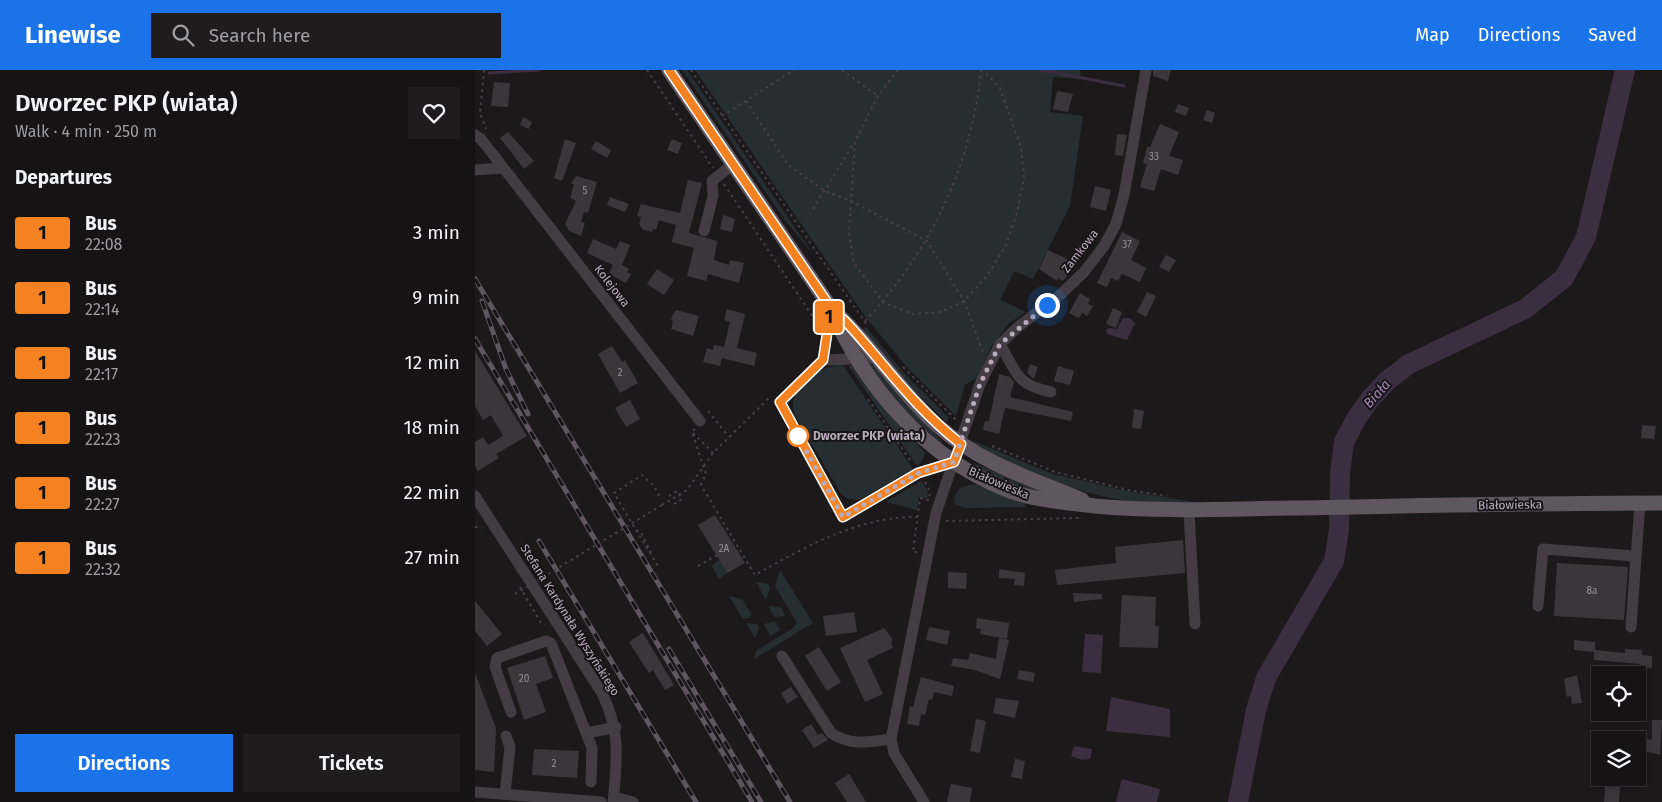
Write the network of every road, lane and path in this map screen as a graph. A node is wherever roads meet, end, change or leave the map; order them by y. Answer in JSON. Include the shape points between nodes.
{"nodes":[{"id":1,"x":484,"y":70,"type":"edge"},
{"id":2,"x":647,"y":70,"type":"edge"},
{"id":3,"x":669,"y":70,"type":"edge"},
{"id":4,"x":691,"y":70,"type":"edge"},
{"id":5,"x":794,"y":70,"type":"edge"},
{"id":6,"x":842,"y":70,"type":"edge"},
{"id":7,"x":898,"y":70,"type":"edge"},
{"id":8,"x":982,"y":70,"type":"edge"},
{"id":9,"x":1146,"y":70,"type":"edge"},
{"id":10,"x":878,"y":96,"type":"junction"},
{"id":11,"x":747,"y":101,"type":"junction"},
{"id":12,"x":722,"y":116,"type":"junction"},
{"id":13,"x":489,"y":133,"type":"dead end"},
{"id":14,"x":475,"y":135,"type":"edge"},
{"id":15,"x":855,"y":141,"type":"junction"},
{"id":16,"x":733,"y":165,"type":"junction"},
{"id":17,"x":502,"y":168,"type":"junction"},
{"id":18,"x":475,"y":170,"type":"edge"},
{"id":19,"x":718,"y":175,"type":"junction"},
{"id":20,"x":825,"y":191,"type":"junction"},
{"id":21,"x":851,"y":201,"type":"junction"},
{"id":22,"x":813,"y":209,"type":"dead end"},
{"id":23,"x":704,"y":231,"type":"dead end"},
{"id":24,"x":927,"y":241,"type":"junction"},
{"id":25,"x":964,"y":301,"type":"junction"},
{"id":26,"x":883,"y":302,"type":"junction"},
{"id":27,"x":831,"y":308,"type":"junction"},
{"id":28,"x":865,"y":322,"type":"junction"},
{"id":29,"x":818,"y":327,"type":"dead end"},
{"id":30,"x":870,"y":328,"type":"dead end"},
{"id":31,"x":1000,"y":344,"type":"junction"},
{"id":32,"x":858,"y":358,"type":"junction"},
{"id":33,"x":877,"y":358,"type":"junction"},
{"id":34,"x":823,"y":360,"type":"junction"},
{"id":35,"x":898,"y":361,"type":"dead end"},
{"id":36,"x":988,"y":365,"type":"junction"},
{"id":37,"x":1051,"y":392,"type":"dead end"},
{"id":38,"x":772,"y":395,"type":"dead end"},
{"id":39,"x":866,"y":396,"type":"dead end"},
{"id":40,"x":705,"y":409,"type":"dead end"},
{"id":41,"x":959,"y":412,"type":"dead end"},
{"id":42,"x":961,"y":419,"type":"dead end"},
{"id":43,"x":956,"y":420,"type":"junction"},
{"id":44,"x":700,"y":421,"type":"joint"},
{"id":45,"x":692,"y":432,"type":"junction"},
{"id":46,"x":729,"y":437,"type":"junction"},
{"id":47,"x":961,"y":444,"type":"junction"},
{"id":48,"x":991,"y":446,"type":"dead end"},
{"id":49,"x":713,"y":453,"type":"junction"},
{"id":50,"x":954,"y":462,"type":"junction"},
{"id":51,"x":704,"y":465,"type":"junction"},
{"id":52,"x":915,"y":467,"type":"dead end"},
{"id":53,"x":680,"y":494,"type":"junction"},
{"id":54,"x":475,"y":496,"type":"edge"},
{"id":55,"x":656,"y":496,"type":"dead end"},
{"id":56,"x":669,"y":496,"type":"dead end"},
{"id":57,"x":1167,"y":496,"type":"dead end"},
{"id":58,"x":1640,"y":503,"type":"junction"},
{"id":59,"x":1662,"y":503,"type":"edge"},
{"id":60,"x":674,"y":504,"type":"dead end"},
{"id":61,"x":1095,"y":506,"type":"junction"},
{"id":62,"x":1189,"y":510,"type":"junction"},
{"id":63,"x":479,"y":512,"type":"edge"},
{"id":64,"x":918,"y":517,"type":"dead end"},
{"id":65,"x":1079,"y":518,"type":"dead end"},
{"id":66,"x":632,"y":523,"type":"junction"},
{"id":67,"x":944,"y":523,"type":"dead end"},
{"id":68,"x":651,"y":554,"type":"junction"},
{"id":69,"x":717,"y":555,"type":"dead end"},
{"id":70,"x":1635,"y":556,"type":"junction"},
{"id":71,"x":659,"y":566,"type":"dead end"},
{"id":72,"x":698,"y":566,"type":"dead end"},
{"id":73,"x":521,"y":590,"type":"junction"},
{"id":74,"x":515,"y":594,"type":"dead end"},
{"id":75,"x":1538,"y":606,"type":"dead end"},
{"id":76,"x":538,"y":618,"type":"dead end"},
{"id":77,"x":1195,"y":624,"type":"dead end"},
{"id":78,"x":1631,"y":627,"type":"dead end"},
{"id":79,"x":782,"y":656,"type":"dead end"},
{"id":80,"x":511,"y":712,"type":"dead end"},
{"id":81,"x":616,"y":727,"type":"junction"},
{"id":82,"x":587,"y":733,"type":"junction"},
{"id":83,"x":506,"y":736,"type":"dead end"},
{"id":84,"x":891,"y":739,"type":"junction"},
{"id":85,"x":591,"y":782,"type":"dead end"},
{"id":86,"x":475,"y":792,"type":"edge"},
{"id":87,"x":505,"y":794,"type":"junction"},
{"id":88,"x":614,"y":799,"type":"edge"},
{"id":89,"x":601,"y":802,"type":"edge"},
{"id":90,"x":633,"y":802,"type":"edge"},
{"id":91,"x":924,"y":802,"type":"edge"}],
"edges":[{"from":1,"to":13,"type":"path","via":[[480,113],[482,124]]},
{"from":2,"to":19,"type":"path"},
{"from":3,"to":16,"type":"main road","name":"Białowieska"},
{"from":4,"to":12,"type":"path"},
{"from":5,"to":11,"type":"path"},
{"from":6,"to":10,"type":"path"},
{"from":7,"to":10,"type":"path"},
{"from":8,"to":24,"type":"path","via":[[969,142],[952,191]]},
{"from":8,"to":25,"type":"path","via":[[1000,88],[1013,119],[1021,147],[1024,177],[1006,245],[987,276]]},
{"from":9,"to":31,"type":"street","name":"Zamkowa","via":[[1124,195],[1112,231],[1084,272]]},
{"from":10,"to":15,"type":"path"},
{"from":11,"to":12,"type":"path"},
{"from":11,"to":20,"type":"path","via":[[788,165]]},
{"from":12,"to":28,"type":"path"},
{"from":14,"to":17,"type":"street","name":"Kolejowa"},
{"from":15,"to":20,"type":"path"},
{"from":15,"to":21,"type":"path"},
{"from":16,"to":19,"type":"street"},
{"from":16,"to":27,"type":"main road","name":"Białowieska"},
{"from":17,"to":18,"type":"street"},
{"from":17,"to":44,"type":"street","name":"Kolejowa"},
{"from":19,"to":23,"type":"street","via":[[712,181],[713,196]]},
{"from":19,"to":29,"type":"path"},
{"from":20,"to":21,"type":"path"},
{"from":20,"to":22,"type":"path"},
{"from":21,"to":24,"type":"path"},
{"from":21,"to":26,"type":"path","via":[[849,232],[854,263]]},
{"from":24,"to":25,"type":"path"},
{"from":24,"to":26,"type":"path"},
{"from":25,"to":26,"type":"path","via":[[941,312],[912,314]]},
{"from":25,"to":36,"type":"path"},
{"from":26,"to":28,"type":"path"},
{"from":27,"to":32,"type":"main road","name":"Białowieska","via":[[844,338]]},
{"from":27,"to":33,"type":"main road","name":"Białowieska","via":[[855,330]]},
{"from":27,"to":34,"type":"street"},
{"from":28,"to":30,"type":"path"},
{"from":31,"to":36,"type":"street","name":"Zamkowa"},
{"from":31,"to":37,"type":"street","via":[[1021,380],[1031,387]]},
{"from":32,"to":33,"type":"street"},
{"from":32,"to":34,"type":"street"},
{"from":32,"to":50,"type":"main road","name":"Białowieska","via":[[909,426]]},
{"from":33,"to":47,"type":"main road","name":"Białowieska","via":[[926,414]]},
{"from":34,"to":50,"type":"street","via":[[780,402],[843,517],[918,473]]},
{"from":35,"to":43,"type":"path"},
{"from":36,"to":47,"type":"street","name":"Zamkowa"},
{"from":38,"to":46,"type":"path"},
{"from":39,"to":52,"type":"path"},
{"from":40,"to":46,"type":"path"},
{"from":41,"to":43,"type":"path"},
{"from":42,"to":43,"type":"path"},
{"from":44,"to":45,"type":"path"},
{"from":45,"to":49,"type":"path"},
{"from":45,"to":51,"type":"path"},
{"from":46,"to":49,"type":"path"},
{"from":47,"to":50,"type":"street","name":"Zamkowa"},
{"from":47,"to":61,"type":"main road","name":"Białowieska","via":[[1013,472]]},
{"from":48,"to":57,"type":"path","via":[[1055,472]]},
{"from":49,"to":51,"type":"path"},
{"from":50,"to":61,"type":"main road","name":"Białowieska","via":[[1005,489],[1040,501]]},
{"from":50,"to":84,"type":"street","name":"Zamkowa","via":[[936,513]]},
{"from":51,"to":53,"type":"path","via":[[687,490]]},
{"from":51,"to":64,"type":"path","via":[[707,474],[701,485],[755,575],[833,535],[860,525],[901,516]]},
{"from":53,"to":56,"type":"path","via":[[677,491]]},
{"from":53,"to":60,"type":"path","via":[[682,499]]},
{"from":53,"to":66,"type":"path","bridge":true},
{"from":54,"to":63,"type":"street","name":"Stefana Kardynała Wyszyńskiego"},
{"from":55,"to":68,"type":"path","via":[[659,495],[654,486],[642,475],[614,493],[636,530],[641,532]]},
{"from":58,"to":59,"type":"main road","name":"Białowieska"},
{"from":58,"to":62,"type":"main road","name":"Białowieska"},
{"from":58,"to":70,"type":"street"},
{"from":61,"to":62,"type":"main road","name":"Białowieska"},
{"from":62,"to":77,"type":"street"},
{"from":63,"to":81,"type":"street","name":"Stefana Kardynała Wyszyńskiego","via":[[602,693]]},
{"from":65,"to":67,"type":"path","via":[[949,520]]},
{"from":66,"to":68,"type":"path"},
{"from":66,"to":73,"type":"path","bridge":true},
{"from":68,"to":71,"type":"path"},
{"from":69,"to":72,"type":"path"},
{"from":70,"to":75,"type":"street","via":[[1543,549]]},
{"from":70,"to":78,"type":"street"},
{"from":73,"to":74,"type":"path","bridge":true},
{"from":73,"to":76,"type":"path"},
{"from":79,"to":84,"type":"street","via":[[831,733],[852,742]]},
{"from":80,"to":82,"type":"street","via":[[495,667],[497,658],[546,641],[551,643]]},
{"from":81,"to":82,"type":"street"},
{"from":81,"to":88,"type":"street","name":"Stefana Kardynała Wyszyńskiego"},
{"from":82,"to":85,"type":"street","via":[[592,748]]},
{"from":83,"to":87,"type":"street","via":[[510,747]]},
{"from":84,"to":91,"type":"street","via":[[894,753]]},
{"from":86,"to":87,"type":"street"},
{"from":87,"to":89,"type":"street"},
{"from":88,"to":90,"type":"street"}]}
